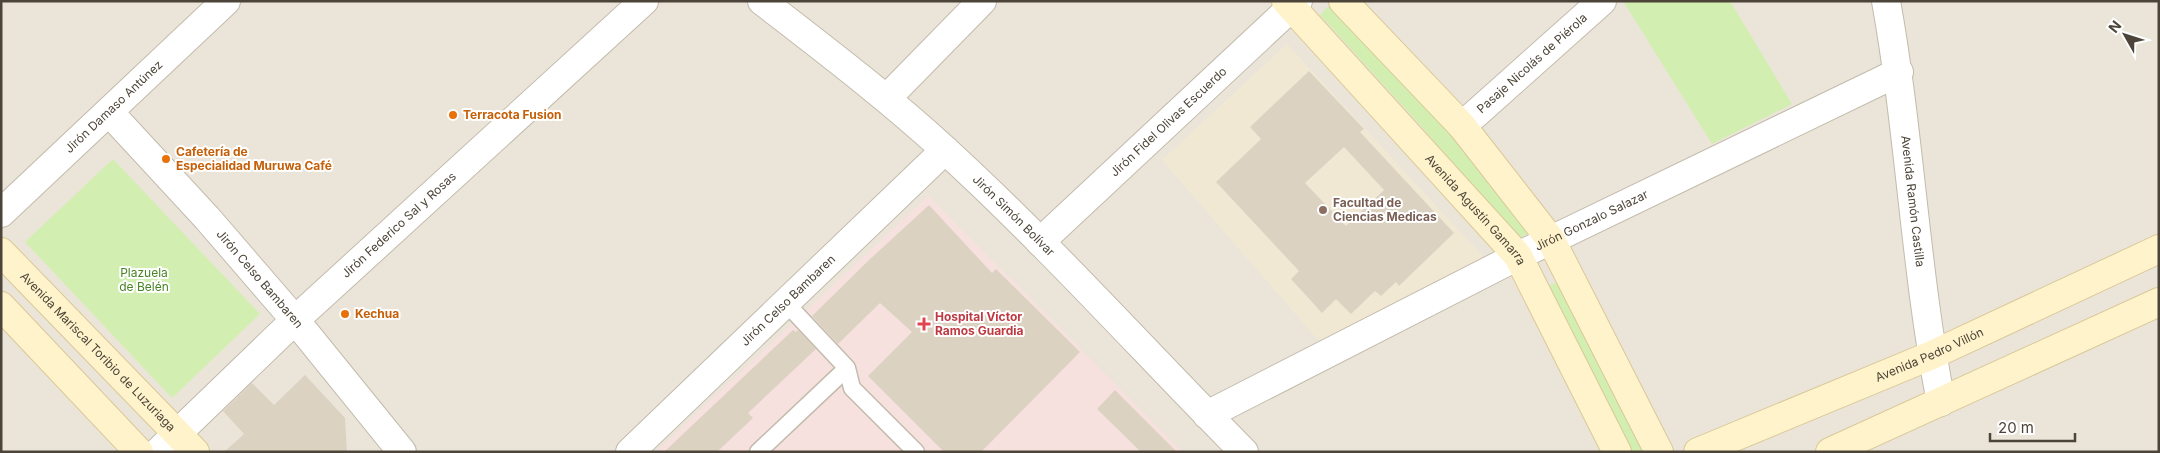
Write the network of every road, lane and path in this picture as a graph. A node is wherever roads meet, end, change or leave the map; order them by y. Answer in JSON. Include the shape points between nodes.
{"nodes":[{"id":1,"x":226,"y":1,"type":"edge"},
{"id":2,"x":644,"y":1,"type":"edge"},
{"id":3,"x":762,"y":1,"type":"edge"},
{"id":4,"x":982,"y":1,"type":"edge"},
{"id":5,"x":1343,"y":1,"type":"edge"},
{"id":6,"x":1602,"y":1,"type":"edge"},
{"id":7,"x":1886,"y":1,"type":"edge"},
{"id":8,"x":1292,"y":3,"type":"edge"},
{"id":9,"x":1899,"y":72,"type":"junction"},
{"id":10,"x":887,"y":98,"type":"junction"},
{"id":11,"x":109,"y":112,"type":"junction"},
{"id":12,"x":1462,"y":126,"type":"junction"},
{"id":13,"x":945,"y":150,"type":"junction"},
{"id":14,"x":1,"y":213,"type":"edge"},
{"id":15,"x":1551,"y":240,"type":"junction"},
{"id":16,"x":1040,"y":242,"type":"junction"},
{"id":17,"x":2159,"y":249,"type":"edge"},
{"id":18,"x":1,"y":252,"type":"edge"},
{"id":19,"x":1518,"y":256,"type":"junction"},
{"id":20,"x":785,"y":302,"type":"junction"},
{"id":21,"x":2159,"y":302,"type":"edge"},
{"id":22,"x":1,"y":306,"type":"edge"},
{"id":23,"x":295,"y":320,"type":"junction"},
{"id":24,"x":1932,"y":355,"type":"junction"},
{"id":25,"x":847,"y":368,"type":"junction"},
{"id":26,"x":1941,"y":402,"type":"junction"},
{"id":27,"x":1207,"y":415,"type":"junction"},
{"id":28,"x":186,"y":443,"type":"edge"},
{"id":29,"x":139,"y":452,"type":"edge"},
{"id":30,"x":158,"y":452,"type":"edge"},
{"id":31,"x":402,"y":452,"type":"edge"},
{"id":32,"x":630,"y":452,"type":"edge"},
{"id":33,"x":758,"y":452,"type":"edge"},
{"id":34,"x":916,"y":452,"type":"edge"},
{"id":35,"x":1244,"y":452,"type":"edge"},
{"id":36,"x":1617,"y":452,"type":"edge"},
{"id":37,"x":1659,"y":452,"type":"edge"},
{"id":38,"x":1698,"y":452,"type":"edge"},
{"id":39,"x":1830,"y":452,"type":"edge"}],
"edges":[{"from":1,"to":11,"type":"street","name":"Jirón Damaso Antúnez"},
{"from":2,"to":23,"type":"street","name":"Jirón Federico Sal y Rosas"},
{"from":3,"to":10,"type":"street","name":"Jirón Simón Bolívar"},
{"from":4,"to":10,"type":"street"},
{"from":5,"to":12,"type":"main road"},
{"from":6,"to":12,"type":"street","name":"Pasaje Nicolás de Piérola"},
{"from":7,"to":9,"type":"street","name":"Avenida Ramón Castilla"},
{"from":8,"to":16,"type":"street","name":"Jirón Fidel Olivas Escuerdo"},
{"from":8,"to":19,"type":"main road","name":"Avenida Agustín Gamarra"},
{"from":9,"to":15,"type":"street","name":"Jirón Gonzalo Salazar"},
{"from":9,"to":24,"type":"street","name":"Avenida Ramón Castilla"},
{"from":10,"to":13,"type":"street","name":"Jirón Simón Bolívar"},
{"from":11,"to":14,"type":"street","name":"Jirón Damaso Antúnez"},
{"from":11,"to":23,"type":"street","name":"Jirón Celso Bambaren"},
{"from":12,"to":15,"type":"main road"},
{"from":13,"to":16,"type":"street","name":"Jirón Simón Bolívar"},
{"from":13,"to":20,"type":"street","name":"Jirón Celso Bambaren"},
{"from":15,"to":19,"type":"street","name":"Jirón Gonzalo Salazar"},
{"from":15,"to":37,"type":"main road"},
{"from":16,"to":27,"type":"street","name":"Jirón Simón Bolívar"},
{"from":17,"to":24,"type":"main road","name":"Avenida Pedro Villón"},
{"from":18,"to":28,"type":"main road","name":"Avenida Mariscal Toribio de Luzuriaga"},
{"from":19,"to":27,"type":"street","name":"Jirón Gonzalo Salazar"},
{"from":19,"to":36,"type":"main road","name":"Avenida Agustín Gamarra"},
{"from":20,"to":25,"type":"lane"},
{"from":20,"to":32,"type":"street","name":"Jirón Celso Bambaren"},
{"from":21,"to":26,"type":"main road"},
{"from":22,"to":29,"type":"main road"},
{"from":23,"to":28,"type":"street","name":"Jirón Federico Sal y Rosas"},
{"from":23,"to":31,"type":"street","name":"Jirón Celso Bambaren"},
{"from":24,"to":26,"type":"street","name":"Avenida Ramón Castilla"},
{"from":24,"to":38,"type":"main road","name":"Avenida Pedro Villón"},
{"from":25,"to":33,"type":"lane"},
{"from":25,"to":34,"type":"lane","via":[[852,388]]},
{"from":26,"to":39,"type":"main road"},
{"from":27,"to":35,"type":"street","name":"Jirón Simón Bolívar"},
{"from":28,"to":30,"type":"street","name":"Jirón Federico Sal y Rosas"}]}
